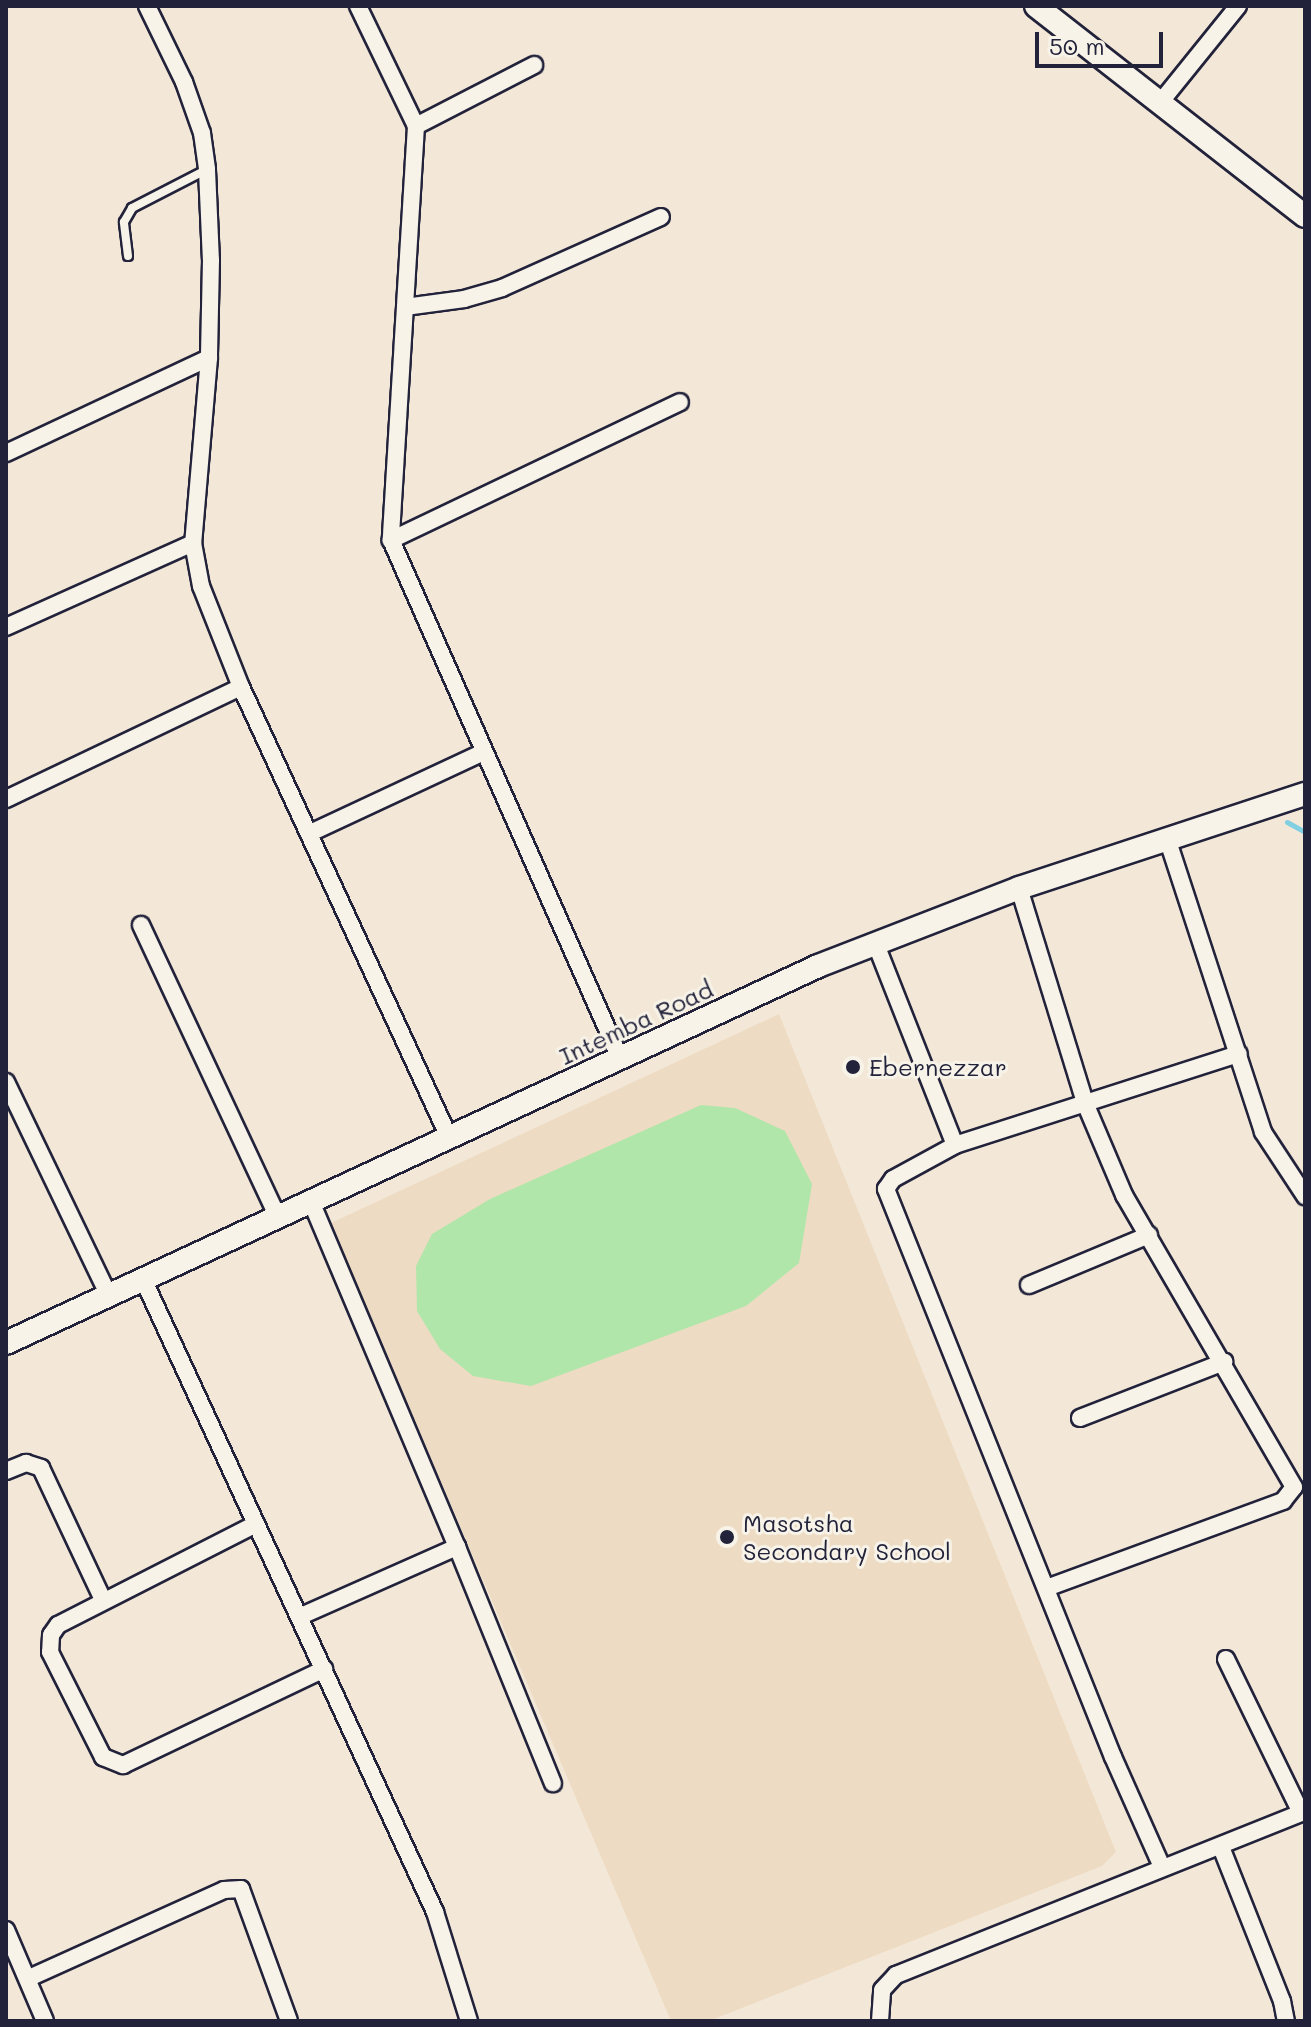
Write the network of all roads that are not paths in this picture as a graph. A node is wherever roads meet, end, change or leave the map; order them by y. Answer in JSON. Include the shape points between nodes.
{"nodes":[{"id":1,"x":147,"y":6,"type":"edge"},
{"id":2,"x":358,"y":6,"type":"edge"},
{"id":3,"x":1036,"y":6,"type":"edge"},
{"id":4,"x":1238,"y":6,"type":"edge"},
{"id":5,"x":534,"y":65,"type":"dead end"},
{"id":6,"x":1159,"y":104,"type":"junction"},
{"id":7,"x":416,"y":126,"type":"junction"},
{"id":8,"x":207,"y":170,"type":"junction"},
{"id":9,"x":1305,"y":216,"type":"edge"},
{"id":10,"x":661,"y":217,"type":"dead end"},
{"id":11,"x":128,"y":256,"type":"dead end"},
{"id":12,"x":405,"y":307,"type":"junction"},
{"id":13,"x":209,"y":358,"type":"junction"},
{"id":14,"x":680,"y":402,"type":"dead end"},
{"id":15,"x":6,"y":453,"type":"edge"},
{"id":16,"x":391,"y":540,"type":"junction"},
{"id":17,"x":193,"y":543,"type":"junction"},
{"id":18,"x":6,"y":627,"type":"edge"},
{"id":19,"x":241,"y":687,"type":"junction"},
{"id":20,"x":484,"y":752,"type":"junction"},
{"id":21,"x":1305,"y":794,"type":"edge"},
{"id":22,"x":6,"y":799,"type":"edge"},
{"id":23,"x":310,"y":833,"type":"junction"},
{"id":24,"x":1167,"y":838,"type":"junction"},
{"id":25,"x":1019,"y":888,"type":"junction"},
{"id":26,"x":141,"y":925,"type":"dead end"},
{"id":27,"x":875,"y":942,"type":"junction"},
{"id":28,"x":1239,"y":1054,"type":"junction"},
{"id":29,"x":620,"y":1058,"type":"junction"},
{"id":30,"x":6,"y":1082,"type":"edge"},
{"id":31,"x":1085,"y":1103,"type":"junction"},
{"id":32,"x":449,"y":1138,"type":"junction"},
{"id":33,"x":955,"y":1145,"type":"junction"},
{"id":34,"x":1303,"y":1186,"type":"edge"},
{"id":35,"x":311,"y":1201,"type":"junction"},
{"id":36,"x":278,"y":1217,"type":"junction"},
{"id":37,"x":1149,"y":1235,"type":"junction"},
{"id":38,"x":144,"y":1281,"type":"junction"},
{"id":39,"x":1029,"y":1285,"type":"dead end"},
{"id":40,"x":109,"y":1296,"type":"junction"},
{"id":41,"x":6,"y":1343,"type":"edge"},
{"id":42,"x":1224,"y":1362,"type":"junction"},
{"id":43,"x":1080,"y":1418,"type":"dead end"},
{"id":44,"x":6,"y":1471,"type":"edge"},
{"id":45,"x":256,"y":1524,"type":"junction"},
{"id":46,"x":457,"y":1547,"type":"junction"},
{"id":47,"x":1047,"y":1588,"type":"junction"},
{"id":48,"x":103,"y":1600,"type":"junction"},
{"id":49,"x":301,"y":1616,"type":"junction"},
{"id":50,"x":1226,"y":1659,"type":"dead end"},
{"id":51,"x":324,"y":1669,"type":"junction"},
{"id":52,"x":553,"y":1783,"type":"dead end"},
{"id":53,"x":1303,"y":1812,"type":"edge"},
{"id":54,"x":1221,"y":1847,"type":"junction"},
{"id":55,"x":1162,"y":1867,"type":"junction"},
{"id":56,"x":6,"y":1930,"type":"edge"},
{"id":57,"x":29,"y":1978,"type":"junction"},
{"id":58,"x":45,"y":2021,"type":"edge"},
{"id":59,"x":289,"y":2021,"type":"edge"},
{"id":60,"x":469,"y":2021,"type":"edge"},
{"id":61,"x":880,"y":2021,"type":"edge"},
{"id":62,"x":1286,"y":2021,"type":"edge"}],
"edges":[{"from":1,"to":8,"type":"street","via":[[184,82],[202,133]]},
{"from":2,"to":7,"type":"street"},
{"from":3,"to":6,"type":"street"},
{"from":4,"to":6,"type":"street"},
{"from":5,"to":7,"type":"street"},
{"from":6,"to":9,"type":"street"},
{"from":7,"to":12,"type":"street"},
{"from":8,"to":11,"type":"lane","via":[[132,208],[124,222]]},
{"from":8,"to":13,"type":"street"},
{"from":10,"to":12,"type":"street","via":[[502,288]]},
{"from":12,"to":16,"type":"street"},
{"from":13,"to":15,"type":"street"},
{"from":13,"to":17,"type":"street"},
{"from":14,"to":16,"type":"street"},
{"from":16,"to":20,"type":"street"},
{"from":17,"to":18,"type":"street"},
{"from":17,"to":19,"type":"street","via":[[201,586]]},
{"from":19,"to":22,"type":"street"},
{"from":19,"to":23,"type":"street"},
{"from":20,"to":23,"type":"street"},
{"from":20,"to":29,"type":"street"},
{"from":21,"to":24,"type":"street","name":"Intemba Road"},
{"from":23,"to":32,"type":"street"},
{"from":24,"to":25,"type":"street","name":"Intemba Road"},
{"from":24,"to":28,"type":"street"},
{"from":25,"to":27,"type":"street","name":"Intemba Road"},
{"from":25,"to":31,"type":"street"},
{"from":26,"to":36,"type":"street"},
{"from":27,"to":29,"type":"street","name":"Intemba Road"},
{"from":27,"to":33,"type":"street"},
{"from":28,"to":31,"type":"street"},
{"from":28,"to":34,"type":"street","via":[[1263,1132]]},
{"from":29,"to":32,"type":"street","name":"Intemba Road"},
{"from":30,"to":40,"type":"street"},
{"from":31,"to":33,"type":"street"},
{"from":31,"to":37,"type":"street","via":[[1124,1195]]},
{"from":32,"to":35,"type":"street","name":"Intemba Road"},
{"from":33,"to":47,"type":"street","via":[[893,1179],[887,1200]]},
{"from":35,"to":36,"type":"street","name":"Intemba Road"},
{"from":35,"to":46,"type":"street"},
{"from":36,"to":38,"type":"street","name":"Intemba Road"},
{"from":37,"to":39,"type":"street"},
{"from":37,"to":42,"type":"street"},
{"from":38,"to":40,"type":"street","name":"Intemba Road"},
{"from":38,"to":45,"type":"street"},
{"from":40,"to":41,"type":"street","name":"Intemba Road"},
{"from":42,"to":43,"type":"street"},
{"from":42,"to":47,"type":"street","via":[[1291,1480],[1291,1495]]},
{"from":44,"to":48,"type":"street","via":[[26,1463],[41,1468]]},
{"from":45,"to":48,"type":"street"},
{"from":45,"to":49,"type":"street"},
{"from":46,"to":49,"type":"street"},
{"from":46,"to":52,"type":"street"},
{"from":47,"to":55,"type":"street"},
{"from":48,"to":51,"type":"street","via":[[58,1625],[50,1652],[103,1757],[113,1764],[123,1765]]},
{"from":49,"to":51,"type":"street"},
{"from":50,"to":53,"type":"street"},
{"from":51,"to":60,"type":"street","via":[[435,1912]]},
{"from":53,"to":54,"type":"street"},
{"from":54,"to":55,"type":"street"},
{"from":54,"to":62,"type":"street"},
{"from":55,"to":61,"type":"street","via":[[896,1975],[882,1990]]},
{"from":56,"to":57,"type":"street"},
{"from":57,"to":58,"type":"street"},
{"from":57,"to":59,"type":"street","via":[[224,1890],[241,1889]]}]}
